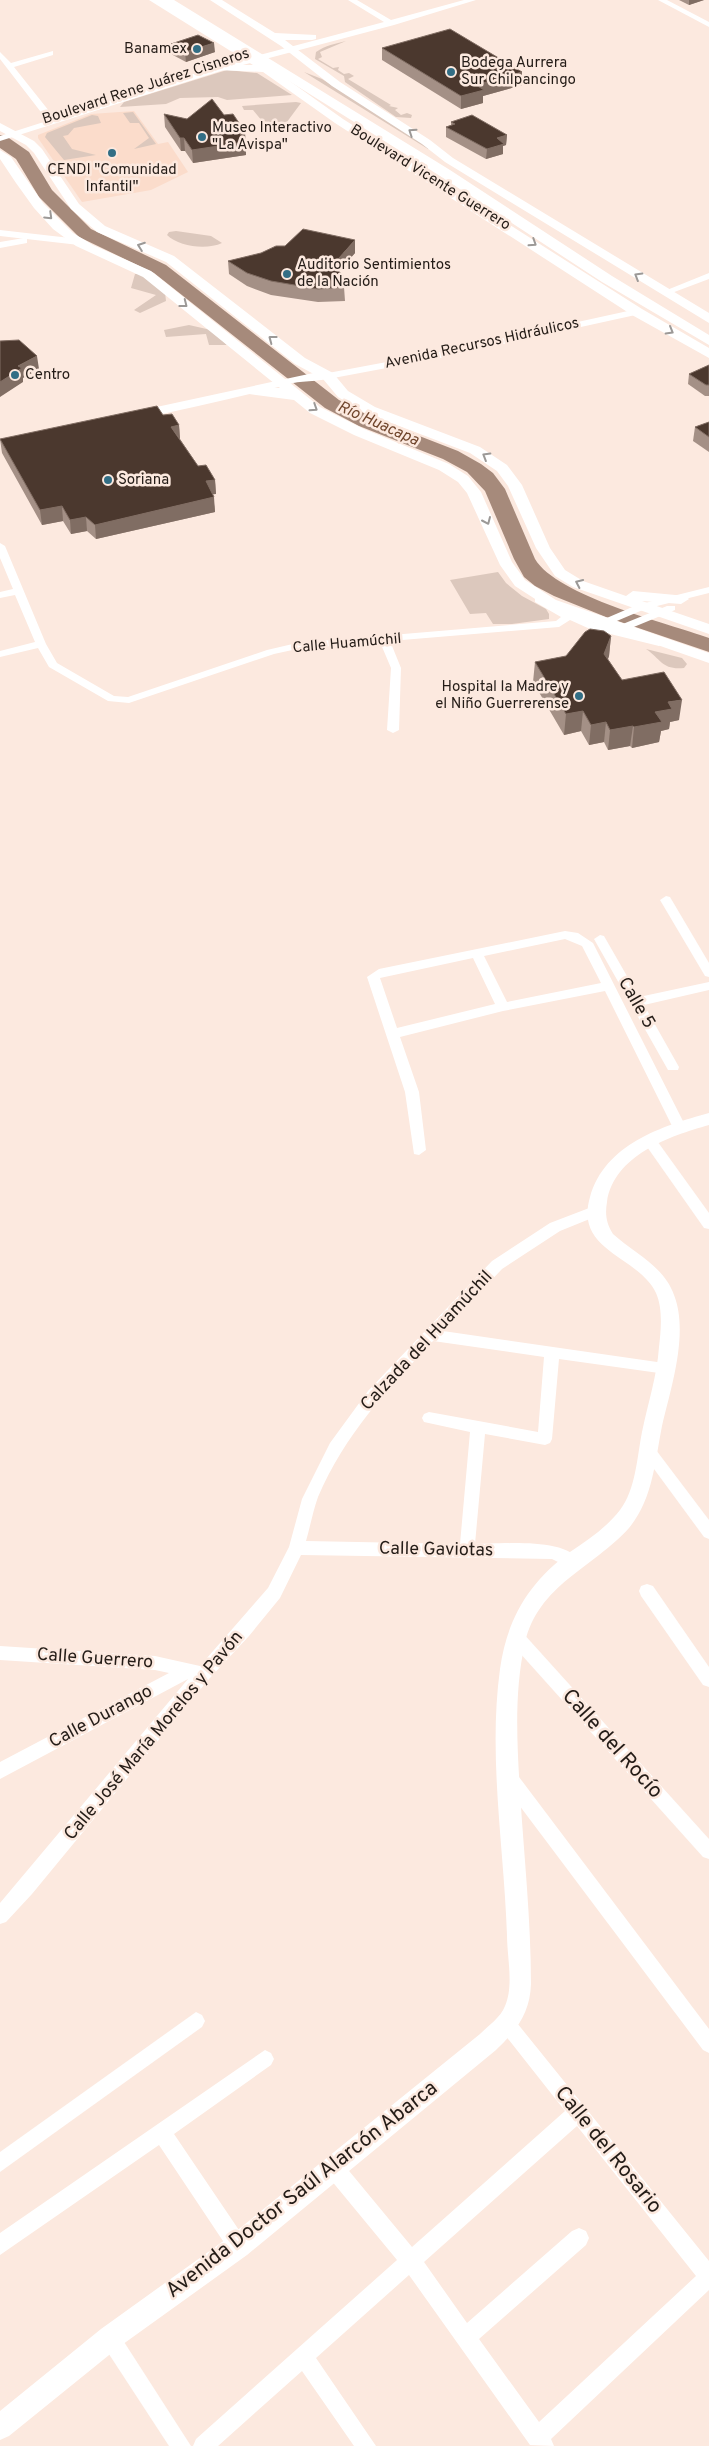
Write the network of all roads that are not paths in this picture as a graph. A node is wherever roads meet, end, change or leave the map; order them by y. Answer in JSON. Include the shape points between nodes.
{"nodes":[{"id":1,"x":154,"y":0,"type":"edge"},
{"id":2,"x":166,"y":0,"type":"edge"},
{"id":3,"x":178,"y":0,"type":"edge"},
{"id":4,"x":203,"y":0,"type":"edge"},
{"id":5,"x":214,"y":0,"type":"edge"},
{"id":6,"x":352,"y":0,"type":"edge"},
{"id":7,"x":448,"y":0,"type":"edge"},
{"id":8,"x":472,"y":0,"type":"edge"},
{"id":9,"x":662,"y":0,"type":"edge"},
{"id":10,"x":674,"y":0,"type":"edge"},
{"id":11,"x":381,"y":18,"type":"junction"},
{"id":12,"x":709,"y":19,"type":"edge"},
{"id":13,"x":391,"y":23,"type":"junction"},
{"id":14,"x":709,"y":25,"type":"edge"},
{"id":15,"x":312,"y":37,"type":"joint"},
{"id":16,"x":214,"y":38,"type":"junction"},
{"id":17,"x":327,"y":41,"type":"junction"},
{"id":18,"x":282,"y":46,"type":"junction"},
{"id":19,"x":50,"y":52,"type":"dead end"},
{"id":20,"x":247,"y":52,"type":"junction"},
{"id":21,"x":0,"y":54,"type":"edge"},
{"id":22,"x":307,"y":61,"type":"junction"},
{"id":23,"x":11,"y":65,"type":"junction"},
{"id":24,"x":220,"y":66,"type":"junction"},
{"id":25,"x":264,"y":68,"type":"junction"},
{"id":26,"x":336,"y":84,"type":"junction"},
{"id":27,"x":50,"y":118,"type":"junction"},
{"id":28,"x":35,"y":128,"type":"junction"},
{"id":29,"x":6,"y":131,"type":"edge"},
{"id":30,"x":30,"y":142,"type":"junction"},
{"id":31,"x":0,"y":154,"type":"edge"},
{"id":32,"x":0,"y":171,"type":"edge"},
{"id":33,"x":18,"y":179,"type":"junction"},
{"id":34,"x":0,"y":233,"type":"edge"},
{"id":35,"x":568,"y":234,"type":"junction"},
{"id":36,"x":37,"y":239,"type":"junction"},
{"id":37,"x":79,"y":242,"type":"junction"},
{"id":38,"x":0,"y":245,"type":"edge"},
{"id":39,"x":608,"y":276,"type":"junction"},
{"id":40,"x":709,"y":276,"type":"edge"},
{"id":41,"x":666,"y":292,"type":"junction"},
{"id":42,"x":637,"y":312,"type":"junction"},
{"id":43,"x":706,"y":315,"type":"edge"},
{"id":44,"x":709,"y":332,"type":"edge"},
{"id":45,"x":709,"y":341,"type":"edge"},
{"id":46,"x":709,"y":354,"type":"edge"},
{"id":47,"x":262,"y":367,"type":"junction"},
{"id":48,"x":347,"y":372,"type":"joint"},
{"id":49,"x":318,"y":375,"type":"junction"},
{"id":50,"x":288,"y":387,"type":"junction"},
{"id":51,"x":254,"y":391,"type":"junction"},
{"id":52,"x":122,"y":418,"type":"edge"},
{"id":53,"x":0,"y":546,"type":"edge"},
{"id":54,"x":520,"y":583,"type":"junction"},
{"id":55,"x":709,"y":590,"type":"edge"},
{"id":56,"x":18,"y":591,"type":"junction"},
{"id":57,"x":603,"y":593,"type":"junction"},
{"id":58,"x":0,"y":595,"type":"edge"},
{"id":59,"x":695,"y":597,"type":"edge"},
{"id":60,"x":641,"y":607,"type":"junction"},
{"id":61,"x":657,"y":613,"type":"junction"},
{"id":62,"x":569,"y":616,"type":"junction"},
{"id":63,"x":608,"y":627,"type":"junction"},
{"id":64,"x":707,"y":629,"type":"edge"},
{"id":65,"x":384,"y":640,"type":"junction"},
{"id":66,"x":41,"y":644,"type":"junction"},
{"id":67,"x":0,"y":654,"type":"edge"},
{"id":68,"x":709,"y":658,"type":"edge"},
{"id":69,"x":393,"y":730,"type":"dead end"},
{"id":70,"x":666,"y":900,"type":"dead end"},
{"id":71,"x":600,"y":939,"type":"dead end"},
{"id":72,"x":477,"y":953,"type":"junction"},
{"id":73,"x":709,"y":973,"type":"edge"},
{"id":74,"x":609,"y":986,"type":"junction"},
{"id":75,"x":709,"y":986,"type":"edge"},
{"id":76,"x":635,"y":1002,"type":"junction"},
{"id":77,"x":503,"y":1007,"type":"junction"},
{"id":78,"x":392,"y":1034,"type":"junction"},
{"id":79,"x":673,"y":1067,"type":"dead end"},
{"id":80,"x":709,"y":1119,"type":"edge"},
{"id":81,"x":678,"y":1127,"type":"junction"},
{"id":82,"x":650,"y":1141,"type":"junction"},
{"id":83,"x":419,"y":1150,"type":"dead end"},
{"id":84,"x":597,"y":1210,"type":"junction"},
{"id":85,"x":709,"y":1224,"type":"edge"},
{"id":86,"x":430,"y":1335,"type":"junction"},
{"id":87,"x":552,"y":1352,"type":"junction"},
{"id":88,"x":666,"y":1368,"type":"junction"},
{"id":89,"x":429,"y":1418,"type":"dead end"},
{"id":90,"x":478,"y":1427,"type":"junction"},
{"id":91,"x":648,"y":1450,"type":"junction"},
{"id":92,"x":709,"y":1532,"type":"edge"},
{"id":93,"x":297,"y":1548,"type":"junction"},
{"id":94,"x":467,"y":1551,"type":"junction"},
{"id":95,"x":572,"y":1562,"type":"junction"},
{"id":96,"x":647,"y":1591,"type":"dead end"},
{"id":97,"x":516,"y":1637,"type":"junction"},
{"id":98,"x":0,"y":1653,"type":"edge"},
{"id":99,"x":196,"y":1672,"type":"junction"},
{"id":100,"x":709,"y":1680,"type":"edge"},
{"id":101,"x":0,"y":1771,"type":"edge"},
{"id":102,"x":509,"y":1779,"type":"junction"},
{"id":103,"x":709,"y":1851,"type":"edge"},
{"id":104,"x":0,"y":1916,"type":"edge"},
{"id":105,"x":196,"y":2021,"type":"dead end"},
{"id":106,"x":507,"y":2024,"type":"junction"},
{"id":107,"x":709,"y":2044,"type":"edge"},
{"id":108,"x":266,"y":2060,"type":"dead end"},
{"id":109,"x":578,"y":2112,"type":"junction"},
{"id":110,"x":161,"y":2132,"type":"junction"},
{"id":111,"x":0,"y":2163,"type":"edge"},
{"id":112,"x":333,"y":2167,"type":"junction"},
{"id":113,"x":579,"y":2238,"type":"dead end"},
{"id":114,"x":0,"y":2245,"type":"edge"},
{"id":115,"x":238,"y":2246,"type":"junction"},
{"id":116,"x":410,"y":2260,"type":"junction"},
{"id":117,"x":709,"y":2277,"type":"edge"},
{"id":118,"x":110,"y":2338,"type":"junction"},
{"id":119,"x":465,"y":2338,"type":"junction"},
{"id":120,"x":303,"y":2356,"type":"junction"},
{"id":121,"x":0,"y":2427,"type":"edge"},
{"id":122,"x":540,"y":2442,"type":"edge"},
{"id":123,"x":181,"y":2446,"type":"edge"},
{"id":124,"x":203,"y":2446,"type":"edge"},
{"id":125,"x":366,"y":2446,"type":"edge"}],
"edges":[{"from":1,"to":16,"type":"main road","name":"Boulevard Vicente Guerrero"},
{"from":2,"to":20,"type":"highway","name":"Boulevard Vicente Guerrero"},
{"from":3,"to":20,"type":"highway","name":"Boulevard Vicente Guerrero"},
{"from":4,"to":18,"type":"main road"},
{"from":5,"to":18,"type":"main road"},
{"from":6,"to":11,"type":"street"},
{"from":7,"to":11,"type":"street"},
{"from":8,"to":13,"type":"street","name":"Boulevard Rene Juárez Cisneros"},
{"from":9,"to":14,"type":"street"},
{"from":10,"to":12,"type":"street"},
{"from":11,"to":13,"type":"street"},
{"from":11,"to":15,"type":"street"},
{"from":13,"to":17,"type":"street","name":"Boulevard Rene Juárez Cisneros"},
{"from":15,"to":18,"type":"main road"},
{"from":16,"to":20,"type":"main road","name":"Boulevard Vicente Guerrero"},
{"from":16,"to":24,"type":"main road","via":[[224,51]]},
{"from":17,"to":18,"type":"street","name":"Boulevard Rene Juárez Cisneros"},
{"from":17,"to":22,"type":"main road","via":[[313,48]]},
{"from":18,"to":20,"type":"street","name":"Boulevard Rene Juárez Cisneros"},
{"from":18,"to":22,"type":"main road","name":"Boulevard Vicente Guerrero"},
{"from":19,"to":23,"type":"street"},
{"from":20,"to":24,"type":"street","name":"Boulevard Rene Juárez Cisneros"},
{"from":20,"to":25,"type":"main road","name":"Boulevard Vicente Guerrero"},
{"from":20,"to":39,"type":"highway","name":"Boulevard Vicente Guerrero","via":[[284,70]]},
{"from":21,"to":23,"type":"street"},
{"from":22,"to":26,"type":"main road","name":"Boulevard Vicente Guerrero"},
{"from":23,"to":27,"type":"street"},
{"from":24,"to":25,"type":"main road"},
{"from":24,"to":27,"type":"street","name":"Boulevard Rene Juárez Cisneros"},
{"from":24,"to":28,"type":"street","name":"Boulevard Rene Juárez Cisneros"},
{"from":25,"to":26,"type":"main road","via":[[265,63],[292,61]]},
{"from":25,"to":42,"type":"main road","name":"Boulevard Vicente Guerrero","one_way":true,"via":[[339,121]]},
{"from":35,"to":26,"type":"main road","name":"Boulevard Vicente Guerrero","one_way":true,"via":[[448,160],[426,142]]},
{"from":27,"to":29,"type":"street","name":"Boulevard Rene Juárez Cisneros"},
{"from":28,"to":29,"type":"street","name":"Boulevard Rene Juárez Cisneros"},
{"from":28,"to":30,"type":"main road"},
{"from":29,"to":30,"type":"main road","name":"Boulevard Rene Juárez Cisneros"},
{"from":49,"to":30,"type":"main road","name":"Boulevard Rene Juárez Cisneros","one_way":true,"via":[[170,259],[101,230],[75,206]]},
{"from":31,"to":33,"type":"main road","via":[[7,159]]},
{"from":32,"to":33,"type":"main road"},
{"from":33,"to":37,"type":"main road","one_way":true,"via":[[37,205]]},
{"from":34,"to":36,"type":"street"},
{"from":35,"to":39,"type":"highway"},
{"from":41,"to":35,"type":"main road","name":"Boulevard Vicente Guerrero","one_way":true},
{"from":36,"to":37,"type":"street"},
{"from":36,"to":38,"type":"street"},
{"from":37,"to":47,"type":"main road","one_way":true,"via":[[147,274]]},
{"from":39,"to":42,"type":"highway"},
{"from":39,"to":44,"type":"highway","name":"Boulevard Vicente Guerrero"},
{"from":39,"to":45,"type":"highway","name":"Boulevard Vicente Guerrero"},
{"from":40,"to":41,"type":"street"},
{"from":41,"to":43,"type":"main road","name":"Boulevard Vicente Guerrero"},
{"from":42,"to":46,"type":"main road","name":"Boulevard Vicente Guerrero","one_way":true},
{"from":42,"to":48,"type":"street","name":"Avenida Recursos Hidráulicos"},
{"from":47,"to":50,"type":"main road"},
{"from":47,"to":51,"type":"main road","via":[[263,380]]},
{"from":48,"to":49,"type":"main road"},
{"from":49,"to":50,"type":"street"},
{"from":57,"to":49,"type":"main road","name":"Boulevard Rene Juárez Cisneros","one_way":true,"via":[[578,584],[560,573],[550,561],[515,485],[502,468],[475,450],[370,410]]},
{"from":50,"to":51,"type":"main road"},
{"from":50,"to":51,"type":"street"},
{"from":50,"to":54,"type":"main road","one_way":true,"via":[[336,421],[444,467],[463,479],[474,492],[505,562]]},
{"from":51,"to":52,"type":"street"},
{"from":53,"to":56,"type":"street"},
{"from":54,"to":62,"type":"street","via":[[546,604]]},
{"from":54,"to":63,"type":"main road","via":[[551,603]]},
{"from":55,"to":59,"type":"street"},
{"from":56,"to":58,"type":"street"},
{"from":56,"to":66,"type":"street"},
{"from":57,"to":59,"type":"main road","via":[[659,599]]},
{"from":57,"to":60,"type":"main road"},
{"from":59,"to":60,"type":"street"},
{"from":59,"to":61,"type":"street"},
{"from":59,"to":64,"type":"main road","via":[[693,611]]},
{"from":60,"to":61,"type":"main road"},
{"from":60,"to":63,"type":"street"},
{"from":61,"to":63,"type":"street"},
{"from":61,"to":64,"type":"main road"},
{"from":62,"to":63,"type":"street"},
{"from":62,"to":65,"type":"street","name":"Calle Huamúchil","via":[[559,624]]},
{"from":63,"to":68,"type":"main road"},
{"from":65,"to":66,"type":"street","name":"Calle Huamúchil","via":[[297,646],[271,652],[129,700],[112,699],[53,665]]},
{"from":65,"to":69,"type":"street","via":[[396,668]]},
{"from":66,"to":67,"type":"street"},
{"from":70,"to":73,"type":"street"},
{"from":71,"to":76,"type":"street","name":"Calle 5"},
{"from":72,"to":74,"type":"street","via":[[565,934],[574,936],[587,943]]},
{"from":72,"to":77,"type":"street"},
{"from":72,"to":78,"type":"street","via":[[378,973],[373,977]]},
{"from":74,"to":77,"type":"street"},
{"from":74,"to":81,"type":"street"},
{"from":75,"to":76,"type":"street"},
{"from":76,"to":79,"type":"street","name":"Calle 5"},
{"from":77,"to":78,"type":"street"},
{"from":78,"to":83,"type":"street","via":[[412,1092]]},
{"from":80,"to":81,"type":"street"},
{"from":81,"to":82,"type":"street"},
{"from":82,"to":84,"type":"street","via":[[627,1153],[613,1169],[597,1200]]},
{"from":82,"to":85,"type":"street"},
{"from":84,"to":86,"type":"street","name":"Calzada del Huamúchil","via":[[555,1227],[497,1265]]},
{"from":84,"to":88,"type":"street","via":[[598,1224],[605,1239],[662,1286],[669,1312]]},
{"from":86,"to":87,"type":"street"},
{"from":86,"to":93,"type":"street","name":"Calzada del Huamúchil","via":[[373,1395],[335,1447],[310,1499]]},
{"from":87,"to":88,"type":"street"},
{"from":87,"to":90,"type":"street","via":[[545,1439]]},
{"from":88,"to":91,"type":"street"},
{"from":89,"to":90,"type":"street"},
{"from":90,"to":94,"type":"street"},
{"from":91,"to":92,"type":"street"},
{"from":91,"to":95,"type":"street","via":[[630,1512],[611,1534]]},
{"from":93,"to":94,"type":"street","name":"Calle Gaviotas"},
{"from":93,"to":99,"type":"street","name":"Calle José María Morelos y Pavón","via":[[274,1592],[243,1631]]},
{"from":94,"to":95,"type":"street","name":"Calle Gaviotas","via":[[554,1552]]},
{"from":95,"to":97,"type":"street","via":[[533,1598]]},
{"from":96,"to":100,"type":"street"},
{"from":97,"to":102,"type":"street","via":[[509,1678],[506,1742]]},
{"from":97,"to":103,"type":"street","name":"Calle del Rocío"},
{"from":98,"to":99,"type":"street","name":"Calle Guerrero","via":[[155,1663]]},
{"from":99,"to":101,"type":"street","name":"Calle Durango"},
{"from":99,"to":104,"type":"street","name":"Calle José María Morelos y Pavón","via":[[26,1888]]},
{"from":102,"to":106,"type":"street","via":[[519,1981],[516,2008]]},
{"from":102,"to":107,"type":"street"},
{"from":105,"to":111,"type":"street"},
{"from":106,"to":109,"type":"street","name":"Calle del Rosario"},
{"from":106,"to":112,"type":"street","name":"Avenida Doctor Saúl Alarcón Abarca"},
{"from":108,"to":110,"type":"street"},
{"from":109,"to":116,"type":"street"},
{"from":109,"to":117,"type":"street","name":"Calle del Rosario"},
{"from":110,"to":114,"type":"street"},
{"from":110,"to":115,"type":"street"},
{"from":112,"to":115,"type":"street","name":"Avenida Doctor Saúl Alarcón Abarca"},
{"from":112,"to":116,"type":"street"},
{"from":113,"to":119,"type":"street"},
{"from":115,"to":118,"type":"street","name":"Avenida Doctor Saúl Alarcón Abarca"},
{"from":116,"to":119,"type":"street"},
{"from":116,"to":120,"type":"street"},
{"from":117,"to":122,"type":"street"},
{"from":118,"to":121,"type":"street","name":"Avenida Doctor Saúl Alarcón Abarca"},
{"from":118,"to":123,"type":"street"},
{"from":119,"to":122,"type":"street"},
{"from":120,"to":124,"type":"street"},
{"from":120,"to":125,"type":"street"}]}
